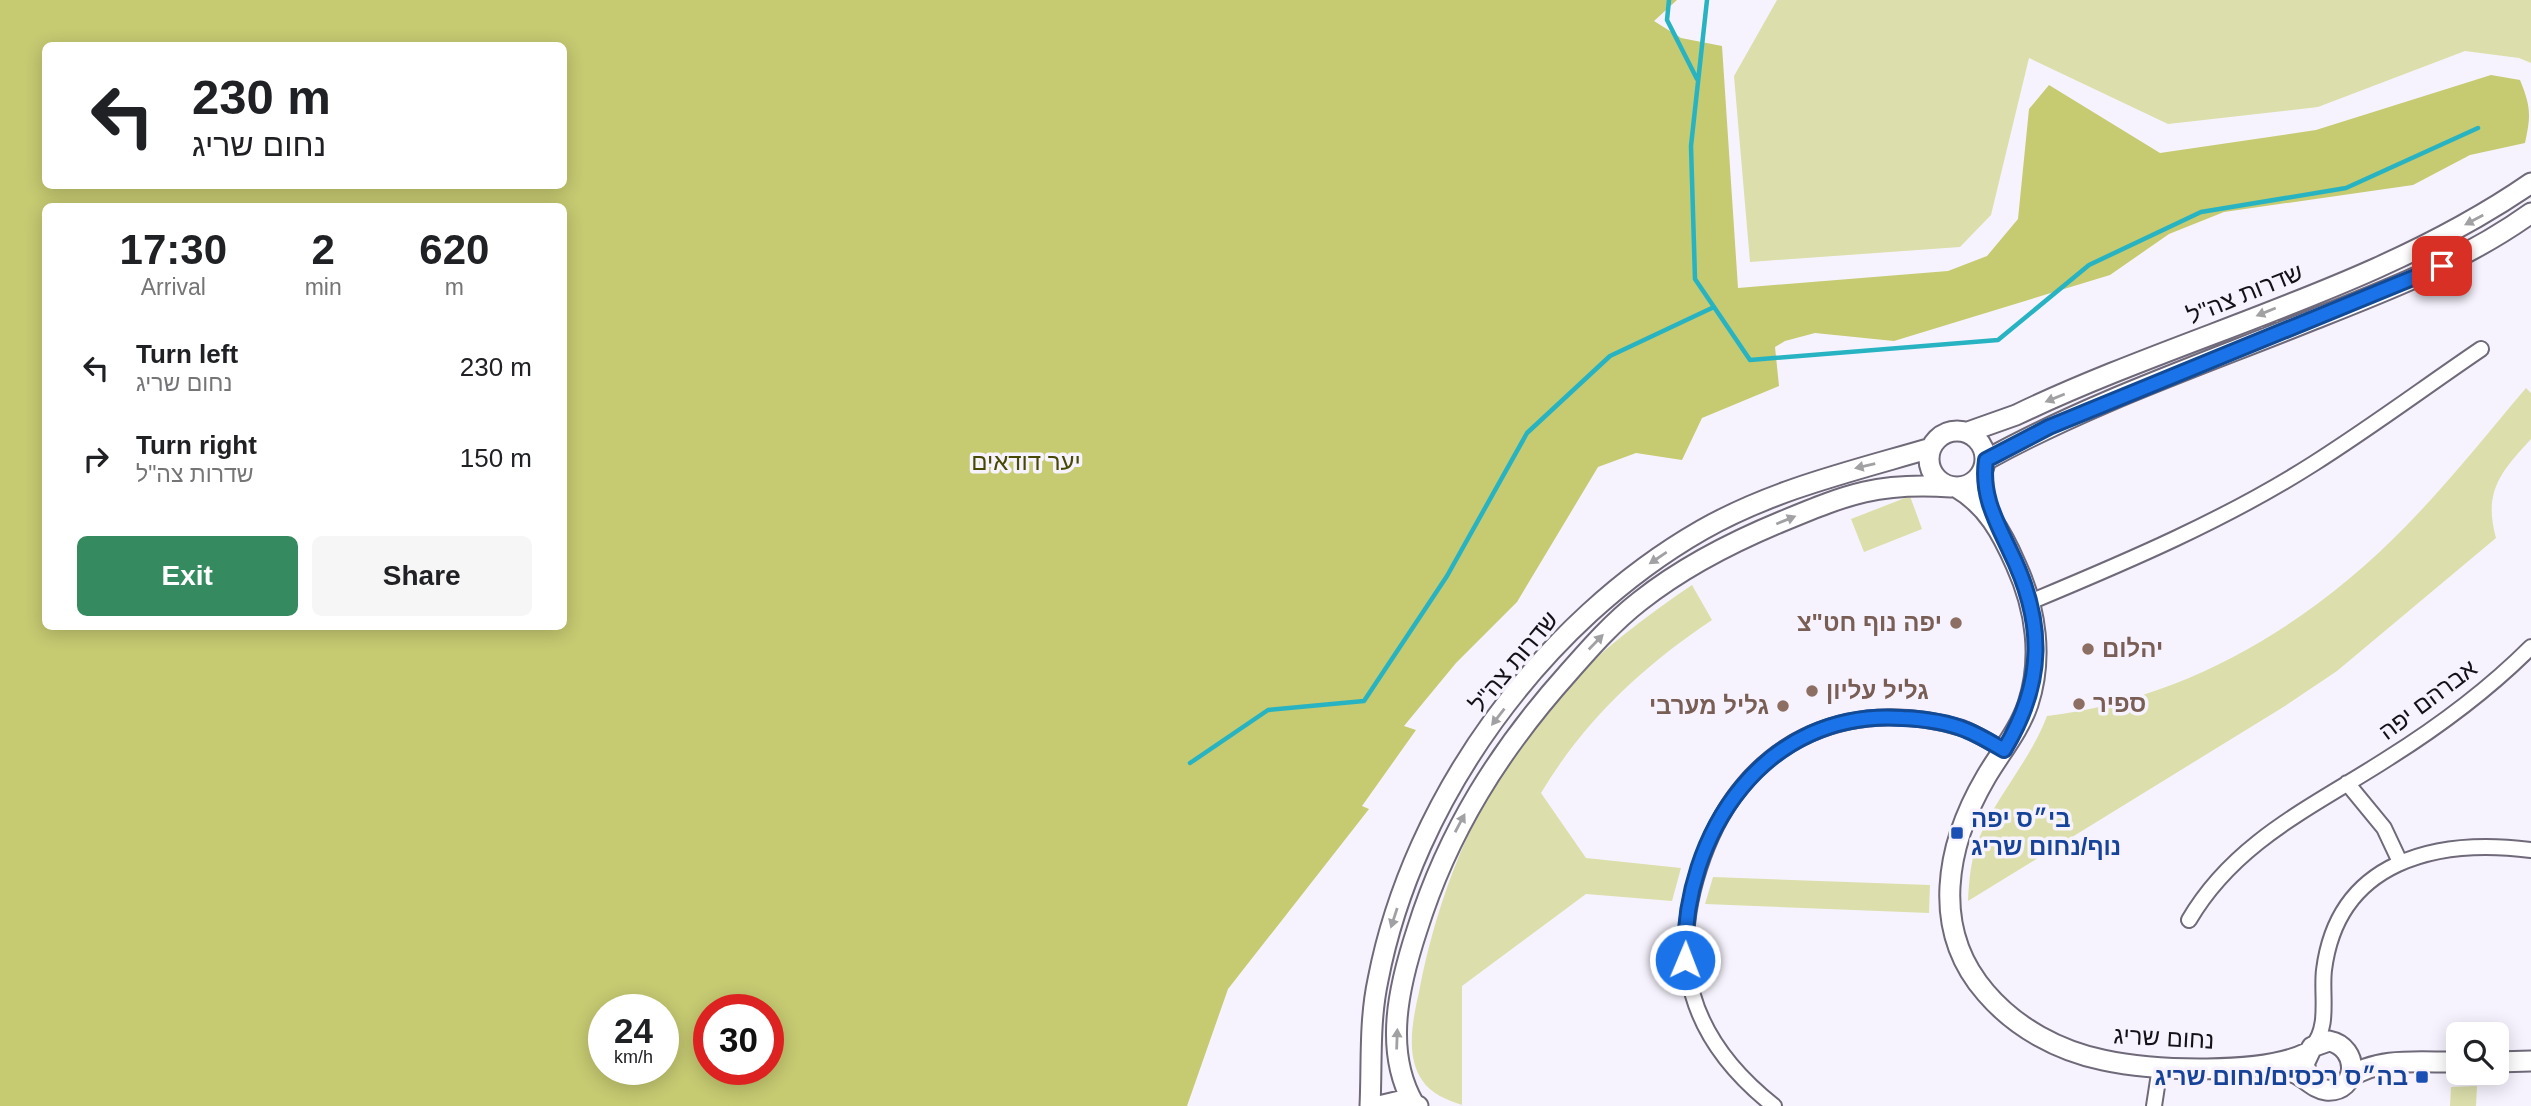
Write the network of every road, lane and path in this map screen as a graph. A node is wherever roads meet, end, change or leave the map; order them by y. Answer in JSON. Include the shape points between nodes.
{"nodes":[{"id":1,"x":2531,"y":183,"type":"edge"},
{"id":2,"x":2531,"y":214,"type":"edge"},
{"id":3,"x":2481,"y":349,"type":"dead end"},
{"id":4,"x":1968,"y":432,"type":"junction"},
{"id":5,"x":1931,"y":448,"type":"junction"},
{"id":6,"x":1986,"y":463,"type":"junction"},
{"id":7,"x":1954,"y":487,"type":"junction"},
{"id":8,"x":1999,"y":531,"type":"junction"},
{"id":9,"x":2030,"y":602,"type":"junction"},
{"id":10,"x":2531,"y":647,"type":"edge"},
{"id":11,"x":2004,"y":750,"type":"junction"},
{"id":12,"x":2347,"y":783,"type":"junction"},
{"id":13,"x":2531,"y":850,"type":"edge"},
{"id":14,"x":2400,"y":862,"type":"junction"},
{"id":15,"x":2189,"y":920,"type":"dead end"},
{"id":16,"x":2324,"y":1004,"type":"junction"},
{"id":17,"x":2343,"y":1047,"type":"junction"},
{"id":18,"x":2309,"y":1050,"type":"junction"},
{"id":19,"x":2531,"y":1061,"type":"edge"},
{"id":20,"x":2446,"y":1062,"type":"edge"},
{"id":21,"x":2509,"y":1062,"type":"edge"},
{"id":22,"x":2401,"y":1063,"type":"junction"},
{"id":23,"x":2270,"y":1065,"type":"junction"},
{"id":24,"x":2160,"y":1067,"type":"junction"},
{"id":25,"x":2348,"y":1080,"type":"junction"},
{"id":26,"x":2313,"y":1084,"type":"junction"},
{"id":27,"x":1416,"y":1105,"type":"edge"},
{"id":28,"x":1370,"y":1106,"type":"edge"},
{"id":29,"x":1378,"y":1106,"type":"edge"},
{"id":30,"x":1774,"y":1106,"type":"edge"},
{"id":31,"x":2154,"y":1106,"type":"edge"},
{"id":32,"x":2330,"y":1106,"type":"edge"},
{"id":33,"x":2340,"y":1106,"type":"edge"}],
"edges":[{"from":1,"to":4,"type":"main road","name":"שדרות צה\"ל","one_way":true,"via":[[2482,217],[2402,257]]},
{"from":2,"to":6,"type":"main road","name":"שדרות צה\"ל","via":[[2494,239],[2412,280],[2049,427]]},
{"from":3,"to":9,"type":"street","via":[[2270,489],[2155,548]]},
{"from":4,"to":5,"type":"main road","via":[[1946,433]]},
{"from":4,"to":6,"type":"main road","via":[[1981,443]]},
{"from":5,"to":7,"type":"main road","via":[[1931,471],[1939,481]]},
{"from":5,"to":28,"type":"main road","name":"שדרות צה\"ל","one_way":true,"via":[[1813,482],[1704,529],[1603,598],[1523,685],[1460,771],[1420,844],[1404,885],[1377,980]]},
{"from":6,"to":7,"type":"main road","via":[[1977,480]]},
{"from":6,"to":8,"type":"main road","name":"נחום שריג","via":[[1985,493]]},
{"from":7,"to":8,"type":"main road","name":"נחום שריג","via":[[1977,501]]},
{"from":27,"to":7,"type":"main road","name":"שדרות צה\"ל","one_way":true,"via":[[1397,1066],[1397,1026],[1402,985],[1428,894],[1471,804],[1543,701],[1620,617],[1716,551],[1856,492],[1904,485]]},
{"from":8,"to":9,"type":"main road","name":"נחום שריג"},
{"from":9,"to":11,"type":"main road","name":"נחום שריג","via":[[2036,637],[2034,682],[2018,727]]},
{"from":10,"to":12,"type":"street","name":"אברהם יפה","via":[[2448,717]]},
{"from":11,"to":24,"type":"main road","name":"נחום שריג","via":[[1973,800],[1955,850],[1949,909],[1963,961],[1989,996],[2039,1037],[2097,1059]]},
{"from":11,"to":30,"type":"street","via":[[1965,729],[1924,719],[1885,716],[1848,720],[1813,731],[1781,749],[1753,773],[1728,804],[1692,888],[1685,960],[1695,1006],[1718,1050]]},
{"from":12,"to":14,"type":"street","via":[[2384,828]]},
{"from":12,"to":15,"type":"street","name":"אברהם יפה","via":[[2241,855]]},
{"from":13,"to":14,"type":"street","via":[[2463,846]]},
{"from":14,"to":16,"type":"street","via":[[2355,895],[2339,918],[2325,963]]},
{"from":16,"to":17,"type":"street","via":[[2331,1029]]},
{"from":16,"to":18,"type":"street","via":[[2319,1035]]},
{"from":17,"to":18,"type":"main road","via":[[2326,1041]]},
{"from":17,"to":22,"type":"main road","via":[[2366,1058]]},
{"from":17,"to":25,"type":"main road","via":[[2353,1063]]},
{"from":18,"to":23,"type":"main road","name":"נחום שריג"},
{"from":18,"to":26,"type":"main road","via":[[2304,1068]]},
{"from":19,"to":21,"type":"main road"},
{"from":20,"to":22,"type":"main road"},
{"from":22,"to":25,"type":"main road","via":[[2370,1068]]},
{"from":23,"to":24,"type":"main road","name":"נחום שריג"},
{"from":23,"to":26,"type":"main road","name":"נחום שריג"},
{"from":24,"to":31,"type":"street"},
{"from":25,"to":26,"type":"main road","via":[[2335,1089]]},
{"from":25,"to":33,"type":"main road"},
{"from":26,"to":32,"type":"main road"},
{"from":27,"to":29,"type":"main road","via":[[1394,1101]]}]}
